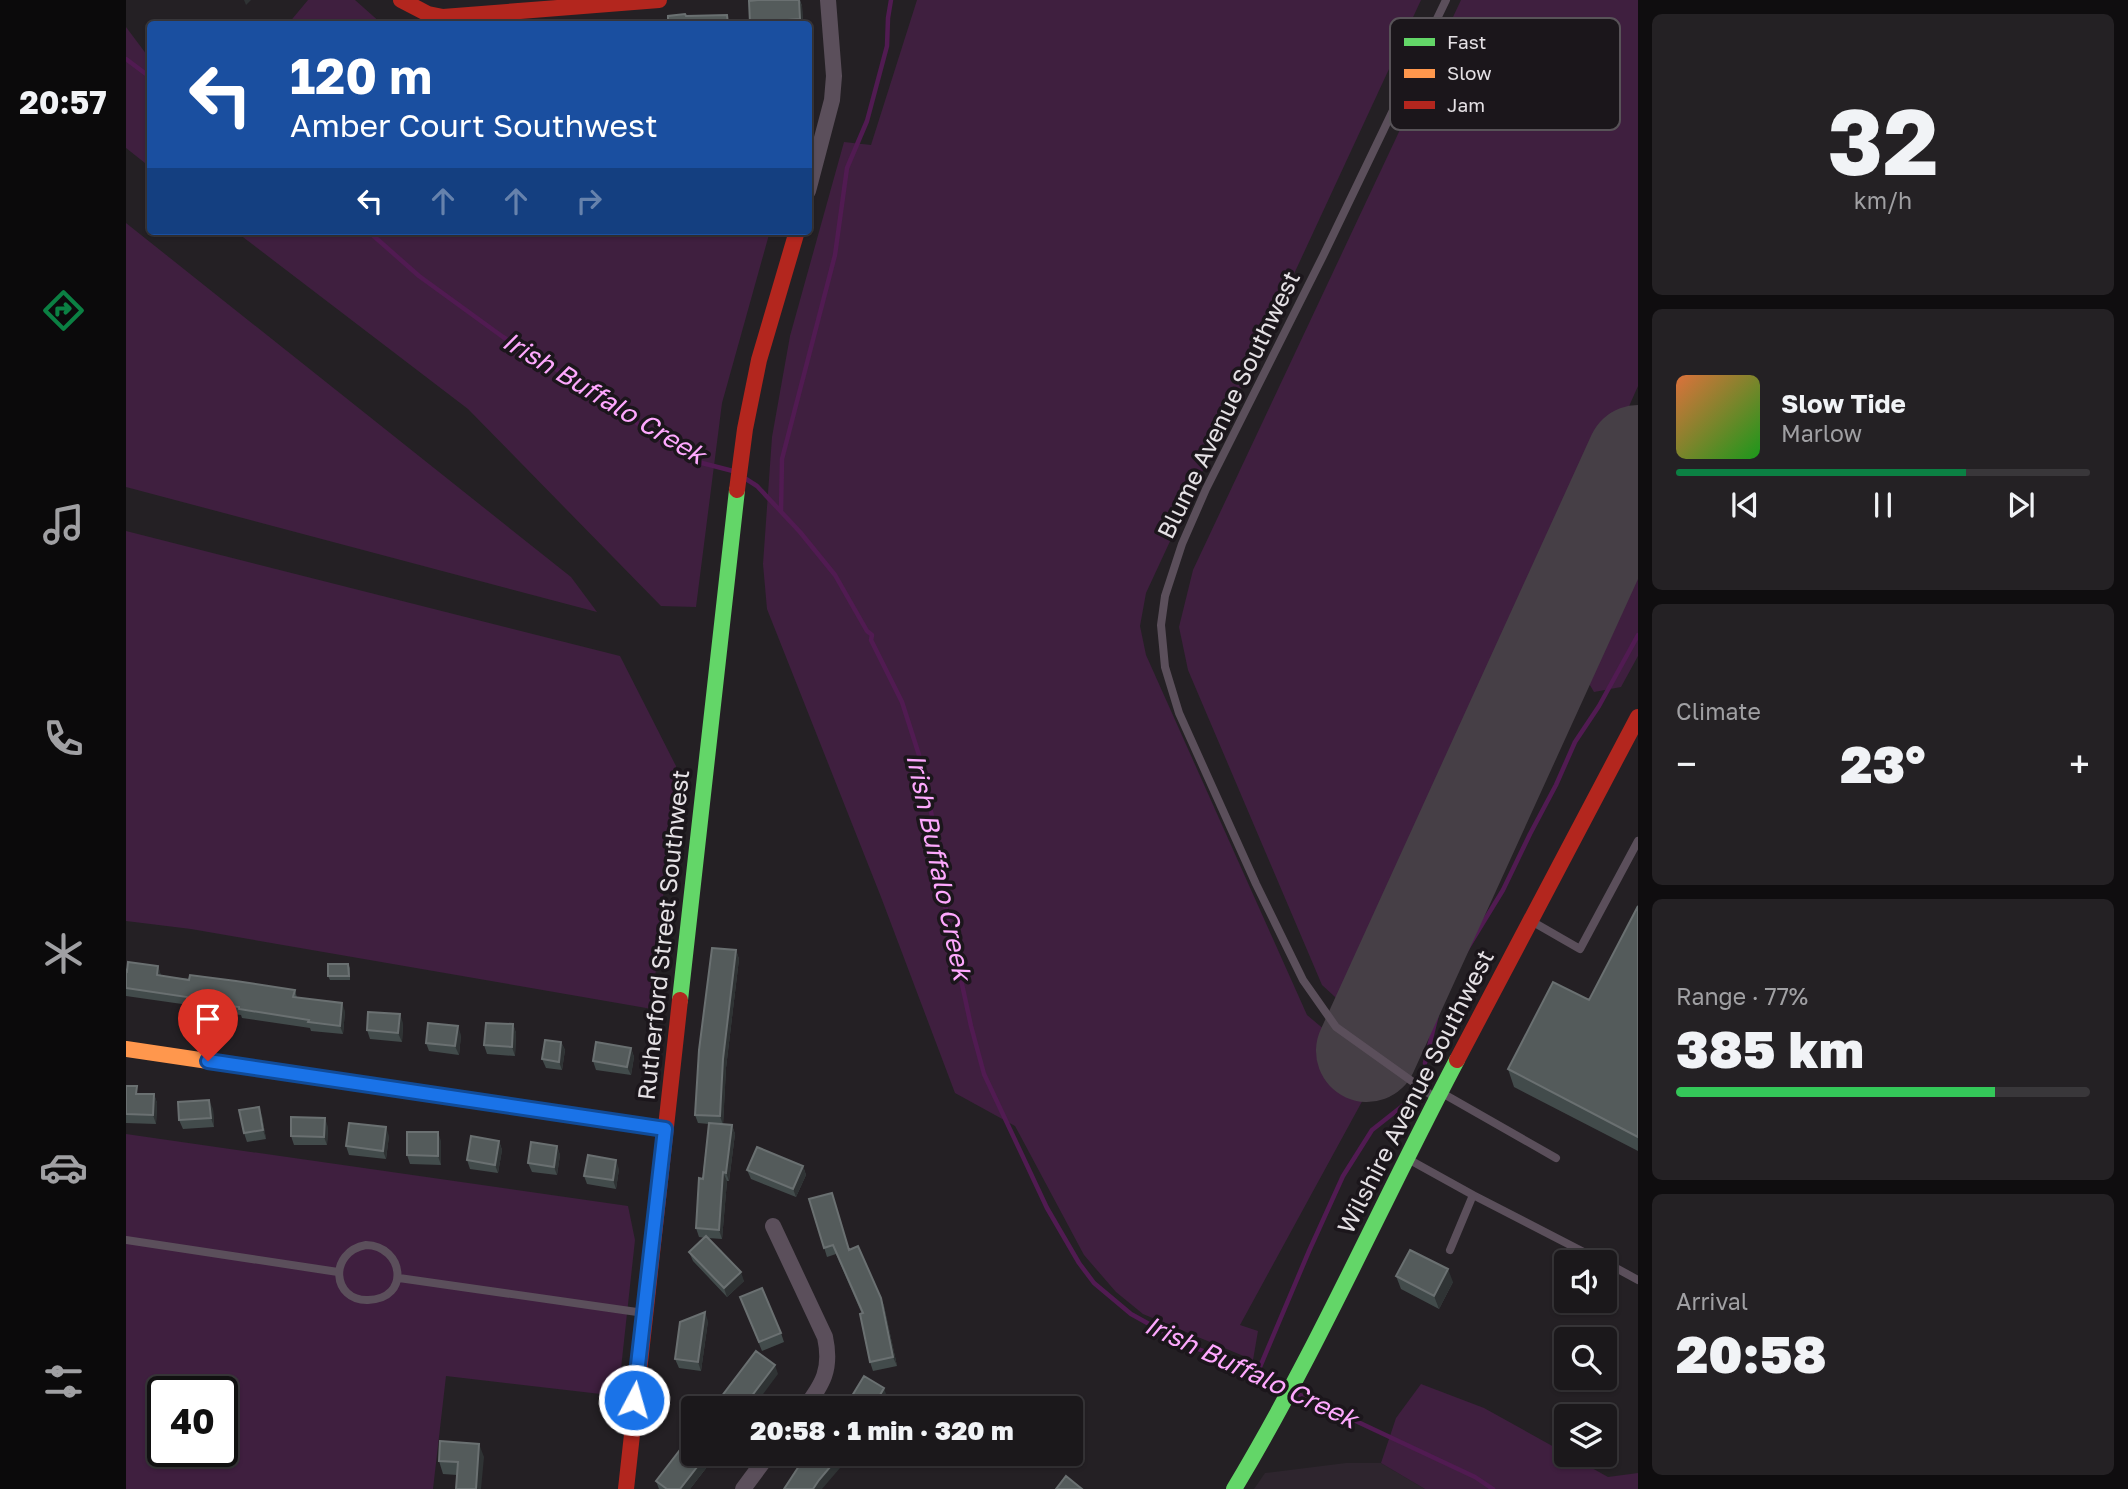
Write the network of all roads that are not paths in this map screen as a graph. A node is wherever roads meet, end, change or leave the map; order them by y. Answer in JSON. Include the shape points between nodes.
{"nodes":[{"id":1,"x":401,"y":0,"type":"edge"},
{"id":2,"x":659,"y":0,"type":"edge"},
{"id":3,"x":828,"y":0,"type":"edge"},
{"id":4,"x":1446,"y":0,"type":"edge"},
{"id":5,"x":1437,"y":18,"type":"edge"},
{"id":6,"x":1390,"y":117,"type":"edge"},
{"id":7,"x":812,"y":176,"type":"edge"},
{"id":8,"x":796,"y":235,"type":"edge"},
{"id":9,"x":1638,"y":716,"type":"edge"},
{"id":10,"x":1632,"y":743,"type":"edge"},
{"id":11,"x":1638,"y":841,"type":"edge"},
{"id":12,"x":1530,"y":921,"type":"junction"},
{"id":13,"x":126,"y":1049,"type":"edge"},
{"id":14,"x":1438,"y":1095,"type":"junction"},
{"id":15,"x":665,"y":1129,"type":"junction"},
{"id":16,"x":1405,"y":1158,"type":"junction"},
{"id":17,"x":1556,"y":1158,"type":"dead end"},
{"id":18,"x":1473,"y":1195,"type":"junction"},
{"id":19,"x":773,"y":1226,"type":"dead end"},
{"id":20,"x":126,"y":1240,"type":"edge"},
{"id":21,"x":1450,"y":1250,"type":"dead end"},
{"id":22,"x":1581,"y":1250,"type":"edge"},
{"id":23,"x":1617,"y":1269,"type":"edge"},
{"id":24,"x":338,"y":1272,"type":"junction"},
{"id":25,"x":399,"y":1278,"type":"junction"},
{"id":26,"x":1638,"y":1280,"type":"edge"},
{"id":27,"x":644,"y":1313,"type":"junction"},
{"id":28,"x":813,"y":1396,"type":"edge"},
{"id":29,"x":760,"y":1466,"type":"edge"},
{"id":30,"x":626,"y":1489,"type":"edge"},
{"id":31,"x":743,"y":1489,"type":"edge"},
{"id":32,"x":1234,"y":1489,"type":"edge"}],
"edges":[{"from":1,"to":2,"type":"street","via":[[443,17]]},
{"from":3,"to":7,"type":"street","via":[[832,100]]},
{"from":4,"to":5,"type":"lane","name":"Blume Avenue Southwest"},
{"from":6,"to":14,"type":"lane","name":"Blume Avenue Southwest","via":[[1206,489],[1182,544],[1161,625],[1165,667],[1179,713],[1303,980],[1336,1027]]},
{"from":8,"to":15,"type":"street","name":"Rutherford Street Southwest","via":[[759,360],[745,429]]},
{"from":9,"to":10,"type":"street","name":"Wilshire Avenue Southwest"},
{"from":10,"to":12,"type":"street","name":"Wilshire Avenue Southwest"},
{"from":11,"to":12,"type":"lane","via":[[1580,949]]},
{"from":12,"to":14,"type":"street","name":"Wilshire Avenue Southwest"},
{"from":13,"to":15,"type":"street"},
{"from":14,"to":16,"type":"street","name":"Wilshire Avenue Southwest"},
{"from":14,"to":17,"type":"lane","name":"Blume Avenue Southwest"},
{"from":15,"to":27,"type":"street","name":"Rutherford Street Southwest"},
{"from":16,"to":18,"type":"lane"},
{"from":16,"to":32,"type":"street","name":"Wilshire Avenue Southwest","via":[[1317,1337]]},
{"from":18,"to":21,"type":"lane"},
{"from":18,"to":22,"type":"lane"},
{"from":19,"to":28,"type":"street","via":[[825,1337],[828,1366]]},
{"from":20,"to":24,"type":"lane"},
{"from":23,"to":26,"type":"lane"},
{"from":24,"to":25,"type":"lane","via":[[340,1283],[362,1300],[389,1294]]},
{"from":24,"to":25,"type":"lane","via":[[349,1250],[375,1245],[391,1257]]},
{"from":25,"to":27,"type":"lane"},
{"from":27,"to":30,"type":"street","name":"Rutherford Street Southwest"},
{"from":29,"to":31,"type":"street"}]}
